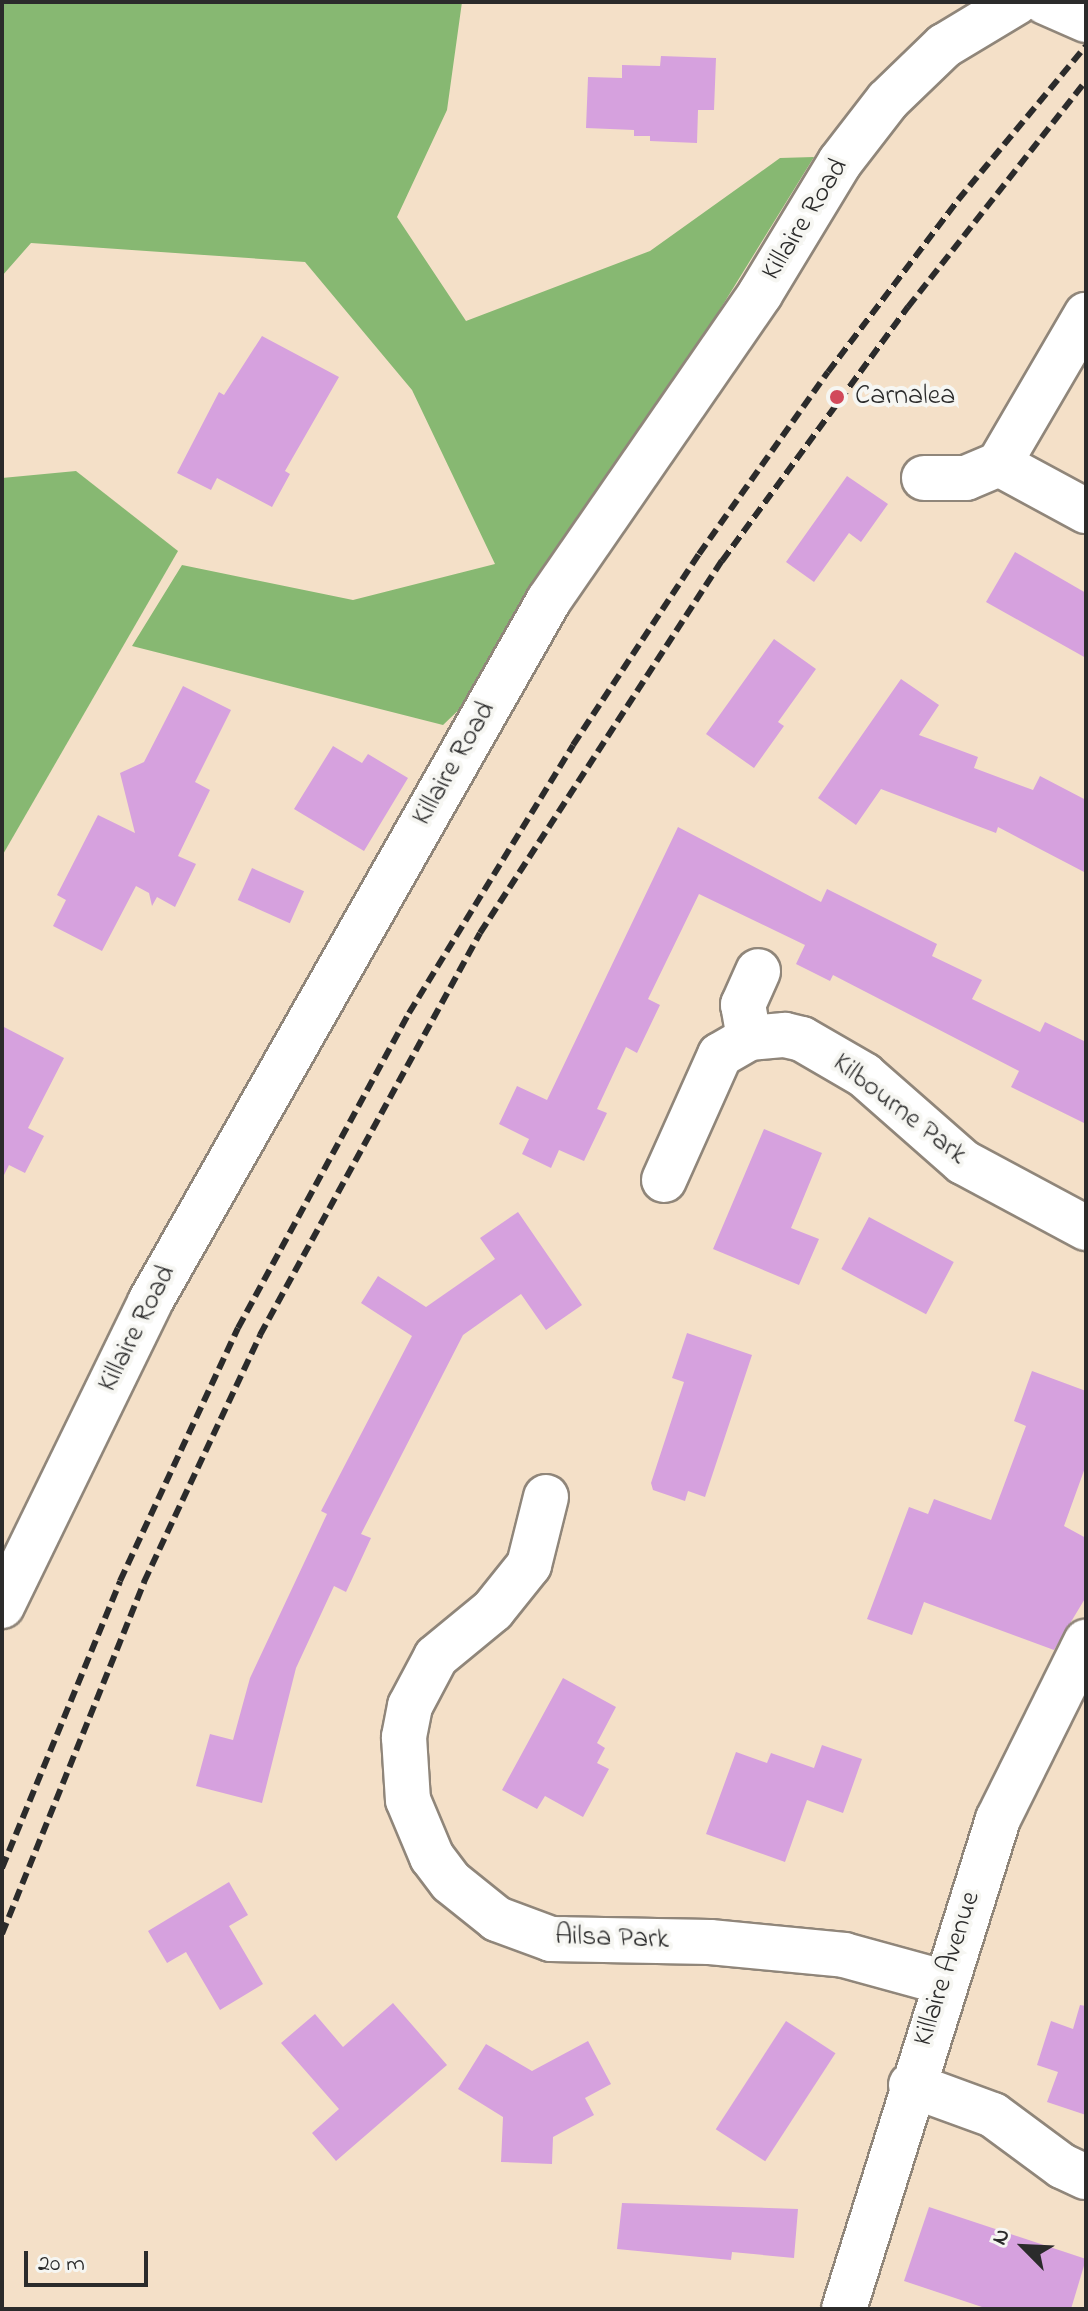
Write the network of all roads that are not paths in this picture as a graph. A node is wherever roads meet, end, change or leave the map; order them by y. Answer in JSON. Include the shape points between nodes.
{"nodes":[{"id":1,"x":1017,"y":2,"type":"edge"},
{"id":2,"x":1045,"y":2,"type":"edge"},
{"id":3,"x":1086,"y":20,"type":"edge"},
{"id":4,"x":1086,"y":315,"type":"edge"},
{"id":5,"x":999,"y":464,"type":"junction"},
{"id":6,"x":924,"y":478,"type":"dead end"},
{"id":7,"x":1086,"y":511,"type":"edge"},
{"id":8,"x":758,"y":971,"type":"dead end"},
{"id":9,"x":749,"y":1038,"type":"junction"},
{"id":10,"x":664,"y":1180,"type":"dead end"},
{"id":11,"x":1086,"y":1228,"type":"edge"},
{"id":12,"x":546,"y":1497,"type":"dead end"},
{"id":13,"x":2,"y":1606,"type":"edge"},
{"id":14,"x":1083,"y":1652,"type":"edge"},
{"id":15,"x":943,"y":1982,"type":"junction"},
{"id":16,"x":911,"y":2085,"type":"junction"},
{"id":17,"x":1086,"y":2177,"type":"edge"},
{"id":18,"x":844,"y":2309,"type":"edge"}],
"edges":[{"from":1,"to":13,"type":"street","name":"Killaire Road","via":[[944,46],[888,100],[840,162],[760,294],[549,600],[150,1302]]},
{"from":2,"to":3,"type":"street"},
{"from":4,"to":5,"type":"street"},
{"from":5,"to":6,"type":"street","via":[[966,478]]},
{"from":5,"to":7,"type":"street"},
{"from":8,"to":9,"type":"street","via":[[743,1005]]},
{"from":9,"to":10,"type":"street","via":[[720,1055]]},
{"from":9,"to":11,"type":"street","name":"Kilbourne Park","via":[[785,1035],[819,1048],[864,1075],[963,1162]]},
{"from":12,"to":15,"type":"street","name":"Ailsa Park","via":[[529,1565],[493,1610],[436,1657],[410,1706],[404,1753],[408,1800],[425,1844],[451,1882],[497,1919],[551,1939],[710,1942],[844,1955]]},
{"from":14,"to":15,"type":"street","name":"Killaire Avenue","via":[[998,1819]]},
{"from":15,"to":16,"type":"street","name":"Killaire Avenue"},
{"from":16,"to":17,"type":"street","via":[[993,2115],[1062,2166]]},
{"from":16,"to":18,"type":"street","name":"Killaire Avenue"}]}
